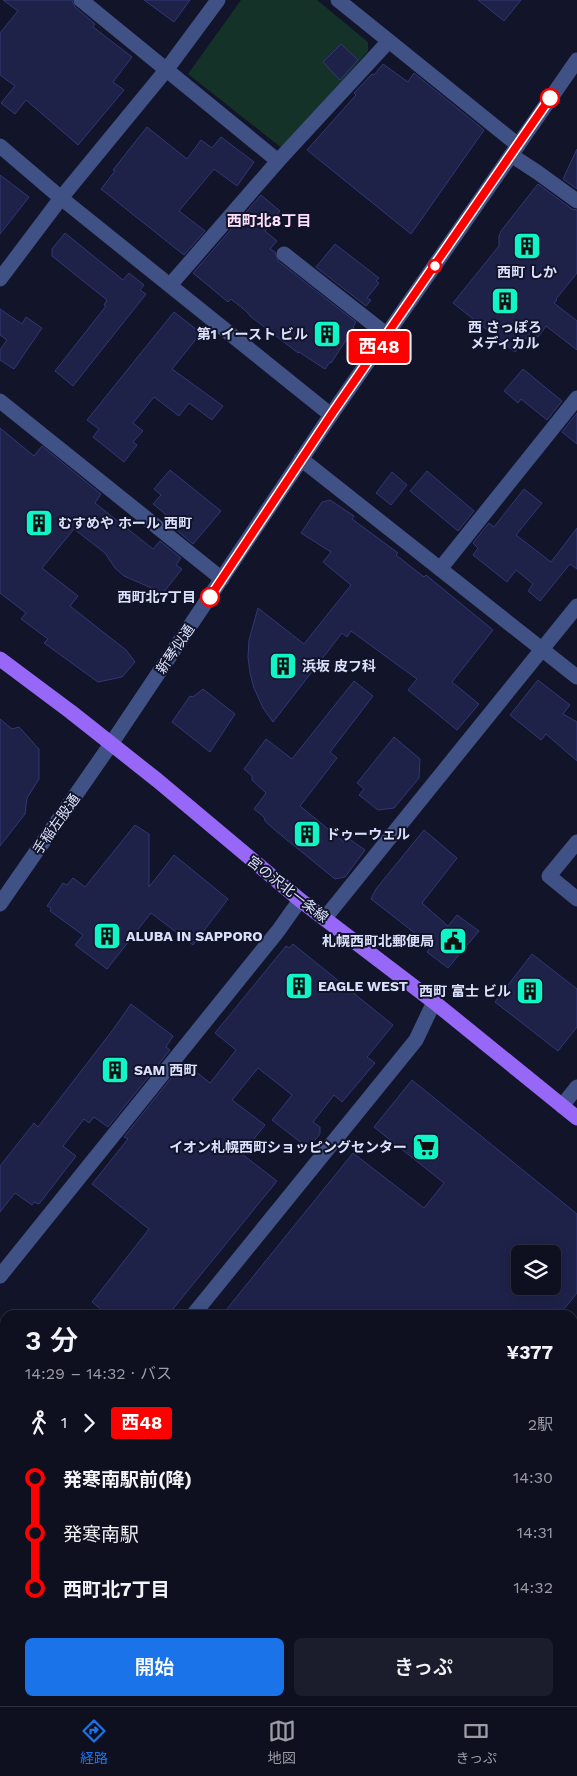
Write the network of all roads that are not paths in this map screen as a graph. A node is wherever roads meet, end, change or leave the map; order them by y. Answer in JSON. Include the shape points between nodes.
{"nodes":[{"id":1,"x":81,"y":0,"type":"edge"},
{"id":2,"x":218,"y":0,"type":"edge"},
{"id":3,"x":338,"y":0,"type":"edge"},
{"id":4,"x":388,"y":42,"type":"junction"},
{"id":5,"x":577,"y":60,"type":"edge"},
{"id":6,"x":167,"y":69,"type":"junction"},
{"id":7,"x":0,"y":146,"type":"edge"},
{"id":8,"x":514,"y":150,"type":"junction"},
{"id":9,"x":278,"y":161,"type":"junction"},
{"id":10,"x":62,"y":198,"type":"junction"},
{"id":11,"x":577,"y":201,"type":"edge"},
{"id":12,"x":284,"y":254,"type":"dead end"},
{"id":13,"x":0,"y":279,"type":"edge"},
{"id":14,"x":170,"y":284,"type":"junction"},
{"id":15,"x":387,"y":336,"type":"junction"},
{"id":16,"x":577,"y":398,"type":"edge"},
{"id":17,"x":0,"y":401,"type":"edge"},
{"id":18,"x":331,"y":415,"type":"junction"},
{"id":19,"x":301,"y":459,"type":"junction"},
{"id":20,"x":440,"y":569,"type":"junction"},
{"id":21,"x":222,"y":579,"type":"junction"},
{"id":22,"x":577,"y":606,"type":"edge"},
{"id":23,"x":542,"y":649,"type":"junction"},
{"id":24,"x":0,"y":659,"type":"edge"},
{"id":25,"x":577,"y":677,"type":"edge"},
{"id":26,"x":111,"y":744,"type":"junction"},
{"id":27,"x":577,"y":842,"type":"edge"},
{"id":28,"x":577,"y":899,"type":"edge"},
{"id":29,"x":300,"y":900,"type":"junction"},
{"id":30,"x":0,"y":904,"type":"edge"},
{"id":31,"x":325,"y":918,"type":"junction"},
{"id":32,"x":434,"y":1002,"type":"junction"},
{"id":33,"x":577,"y":1087,"type":"edge"},
{"id":34,"x":562,"y":1106,"type":"junction"},
{"id":35,"x":577,"y":1118,"type":"edge"},
{"id":36,"x":0,"y":1276,"type":"edge"},
{"id":37,"x":197,"y":1310,"type":"edge"}],
"edges":[{"from":1,"to":6,"type":"street"},
{"from":2,"to":6,"type":"street"},
{"from":3,"to":4,"type":"street"},
{"from":4,"to":8,"type":"street"},
{"from":4,"to":9,"type":"street"},
{"from":5,"to":8,"type":"street","name":"新琴似通"},
{"from":6,"to":9,"type":"street"},
{"from":6,"to":10,"type":"street"},
{"from":7,"to":10,"type":"street"},
{"from":8,"to":11,"type":"street","via":[[537,172]]},
{"from":8,"to":15,"type":"street","name":"新琴似通"},
{"from":9,"to":14,"type":"street"},
{"from":10,"to":13,"type":"street"},
{"from":10,"to":14,"type":"street"},
{"from":12,"to":15,"type":"street"},
{"from":14,"to":18,"type":"street"},
{"from":15,"to":18,"type":"street","name":"新琴似通"},
{"from":16,"to":20,"type":"street"},
{"from":17,"to":21,"type":"street"},
{"from":18,"to":19,"type":"street","name":"新琴似通"},
{"from":19,"to":20,"type":"street"},
{"from":19,"to":21,"type":"street","name":"新琴似通"},
{"from":20,"to":23,"type":"street"},
{"from":21,"to":26,"type":"street","name":"新琴似通"},
{"from":22,"to":23,"type":"street"},
{"from":23,"to":25,"type":"street"},
{"from":23,"to":31,"type":"street"},
{"from":24,"to":26,"type":"main road","name":"宮の沢北一条線"},
{"from":26,"to":29,"type":"main road","name":"宮の沢北一条線"},
{"from":26,"to":30,"type":"street","name":"手稲左股通"},
{"from":27,"to":28,"type":"street","via":[[549,876]]},
{"from":29,"to":31,"type":"main road","name":"宮の沢北一条線"},
{"from":29,"to":36,"type":"street"},
{"from":31,"to":32,"type":"main road","name":"宮の沢北一条線"},
{"from":32,"to":34,"type":"main road","name":"宮の沢北一条線"},
{"from":32,"to":37,"type":"street","via":[[416,1040]]},
{"from":33,"to":34,"type":"street"},
{"from":34,"to":35,"type":"main road","name":"宮の沢北一条線"}]}
